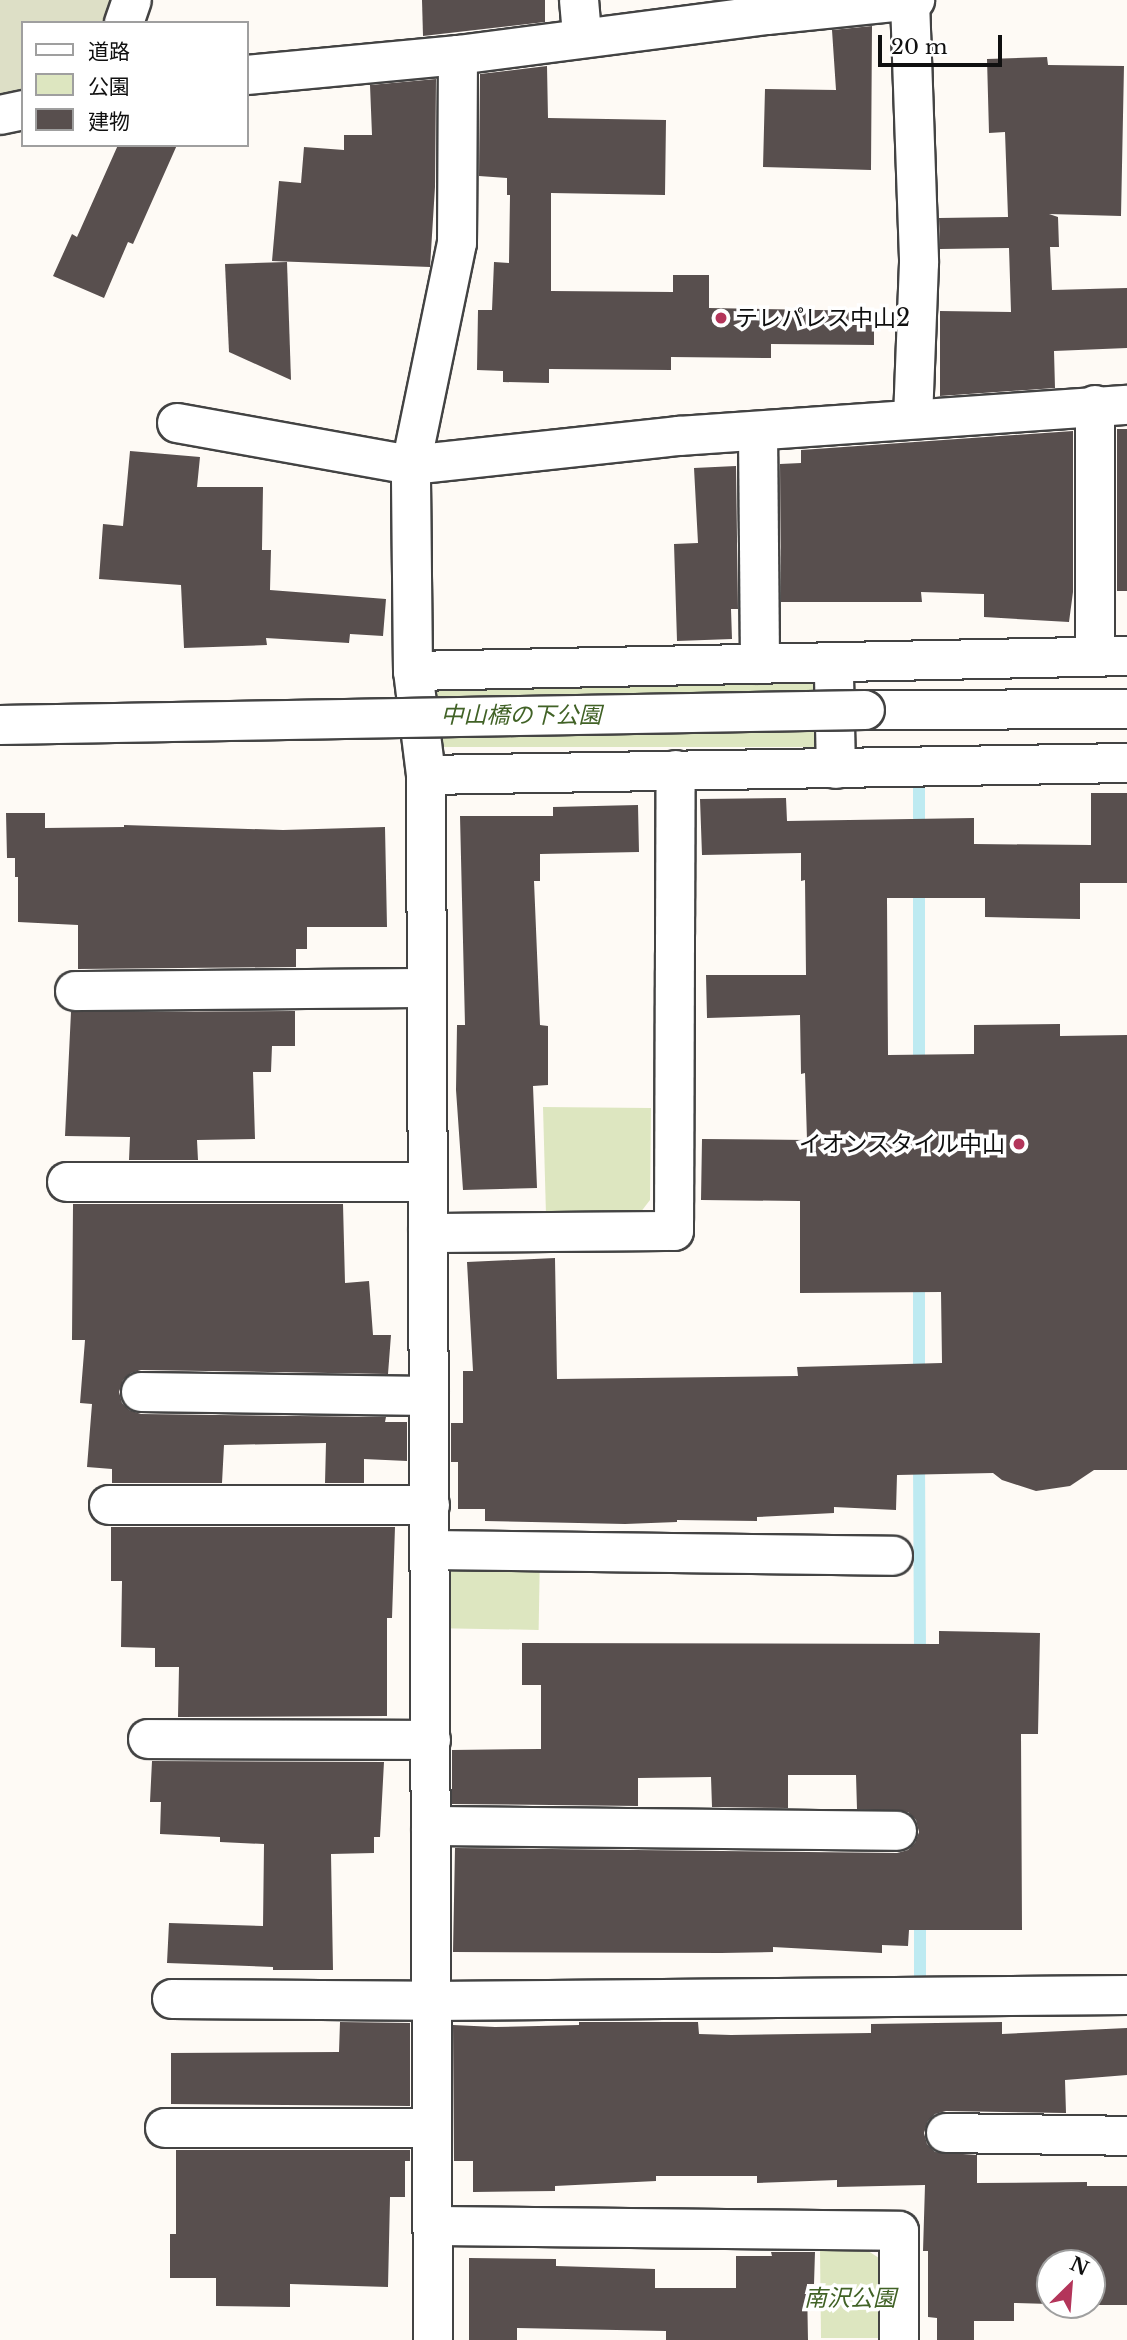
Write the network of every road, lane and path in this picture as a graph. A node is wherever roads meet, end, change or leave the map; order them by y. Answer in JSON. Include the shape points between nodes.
{"nodes":[{"id":1,"x":132,"y":0,"type":"edge"},
{"id":2,"x":579,"y":0,"type":"edge"},
{"id":3,"x":913,"y":1,"type":"edge"},
{"id":4,"x":849,"y":4,"type":"edge"},
{"id":5,"x":125,"y":21,"type":"edge"},
{"id":6,"x":582,"y":38,"type":"junction"},
{"id":7,"x":458,"y":55,"type":"junction"},
{"id":8,"x":248,"y":75,"type":"edge"},
{"id":9,"x":21,"y":110,"type":"edge"},
{"id":10,"x":0,"y":115,"type":"edge"},
{"id":11,"x":1111,"y":405,"type":"edge"},
{"id":12,"x":913,"y":417,"type":"junction"},
{"id":13,"x":177,"y":423,"type":"dead end"},
{"id":14,"x":758,"y":431,"type":"junction"},
{"id":15,"x":411,"y":466,"type":"junction"},
{"id":16,"x":1111,"y":656,"type":"edge"},
{"id":17,"x":833,"y":663,"type":"junction"},
{"id":18,"x":760,"y":664,"type":"junction"},
{"id":19,"x":413,"y":671,"type":"junction"},
{"id":20,"x":1127,"y":709,"type":"edge"},
{"id":21,"x":0,"y":725,"type":"edge"},
{"id":22,"x":1127,"y":763,"type":"edge"},
{"id":23,"x":836,"y":768,"type":"junction"},
{"id":24,"x":676,"y":771,"type":"junction"},
{"id":25,"x":426,"y":775,"type":"junction"},
{"id":26,"x":427,"y":988,"type":"junction"},
{"id":27,"x":75,"y":990,"type":"dead end"},
{"id":28,"x":67,"y":1182,"type":"dead end"},
{"id":29,"x":428,"y":1182,"type":"junction"},
{"id":30,"x":428,"y":1233,"type":"junction"},
{"id":31,"x":141,"y":1392,"type":"dead end"},
{"id":32,"x":429,"y":1396,"type":"junction"},
{"id":33,"x":109,"y":1505,"type":"dead end"},
{"id":34,"x":430,"y":1505,"type":"junction"},
{"id":35,"x":430,"y":1550,"type":"junction"},
{"id":36,"x":893,"y":1556,"type":"dead end"},
{"id":37,"x":148,"y":1739,"type":"dead end"},
{"id":38,"x":431,"y":1740,"type":"junction"},
{"id":39,"x":431,"y":1826,"type":"junction"},
{"id":40,"x":897,"y":1831,"type":"dead end"},
{"id":41,"x":1127,"y":1995,"type":"edge"},
{"id":42,"x":172,"y":1999,"type":"dead end"},
{"id":43,"x":432,"y":2001,"type":"junction"},
{"id":44,"x":165,"y":2128,"type":"dead end"},
{"id":45,"x":432,"y":2128,"type":"junction"},
{"id":46,"x":946,"y":2133,"type":"dead end"},
{"id":47,"x":1127,"y":2136,"type":"edge"},
{"id":48,"x":433,"y":2226,"type":"junction"},
{"id":49,"x":433,"y":2340,"type":"edge"},
{"id":50,"x":899,"y":2340,"type":"edge"}],
"edges":[{"from":1,"to":5,"type":"street"},
{"from":2,"to":6,"type":"street"},
{"from":3,"to":4,"type":"street"},
{"from":3,"to":12,"type":"street","via":[[919,263]]},
{"from":4,"to":6,"type":"street"},
{"from":6,"to":7,"type":"street"},
{"from":7,"to":8,"type":"street"},
{"from":7,"to":15,"type":"street","via":[[457,243]]},
{"from":9,"to":10,"type":"street"},
{"from":11,"to":12,"type":"street"},
{"from":11,"to":16,"type":"street"},
{"from":12,"to":14,"type":"street"},
{"from":13,"to":15,"type":"street"},
{"from":14,"to":15,"type":"street"},
{"from":14,"to":18,"type":"street"},
{"from":15,"to":19,"type":"street"},
{"from":16,"to":17,"type":"street"},
{"from":17,"to":18,"type":"street"},
{"from":17,"to":23,"type":"street"},
{"from":18,"to":19,"type":"street"},
{"from":19,"to":25,"type":"street"},
{"from":20,"to":21,"type":"street","bridge":true},
{"from":22,"to":23,"type":"street"},
{"from":23,"to":24,"type":"street"},
{"from":24,"to":25,"type":"street"},
{"from":24,"to":30,"type":"street","via":[[674,1231]]},
{"from":25,"to":26,"type":"street"},
{"from":26,"to":27,"type":"street"},
{"from":26,"to":29,"type":"street"},
{"from":28,"to":29,"type":"street"},
{"from":29,"to":30,"type":"street"},
{"from":30,"to":32,"type":"street"},
{"from":31,"to":32,"type":"street"},
{"from":32,"to":34,"type":"street"},
{"from":33,"to":34,"type":"street"},
{"from":34,"to":35,"type":"street"},
{"from":35,"to":36,"type":"street"},
{"from":35,"to":38,"type":"street"},
{"from":37,"to":38,"type":"street"},
{"from":38,"to":39,"type":"street"},
{"from":39,"to":40,"type":"street"},
{"from":39,"to":43,"type":"street"},
{"from":41,"to":43,"type":"street"},
{"from":42,"to":43,"type":"street"},
{"from":43,"to":45,"type":"street"},
{"from":44,"to":45,"type":"street"},
{"from":45,"to":48,"type":"street"},
{"from":46,"to":47,"type":"street"},
{"from":48,"to":49,"type":"street"},
{"from":48,"to":50,"type":"street","via":[[899,2231]]}]}
